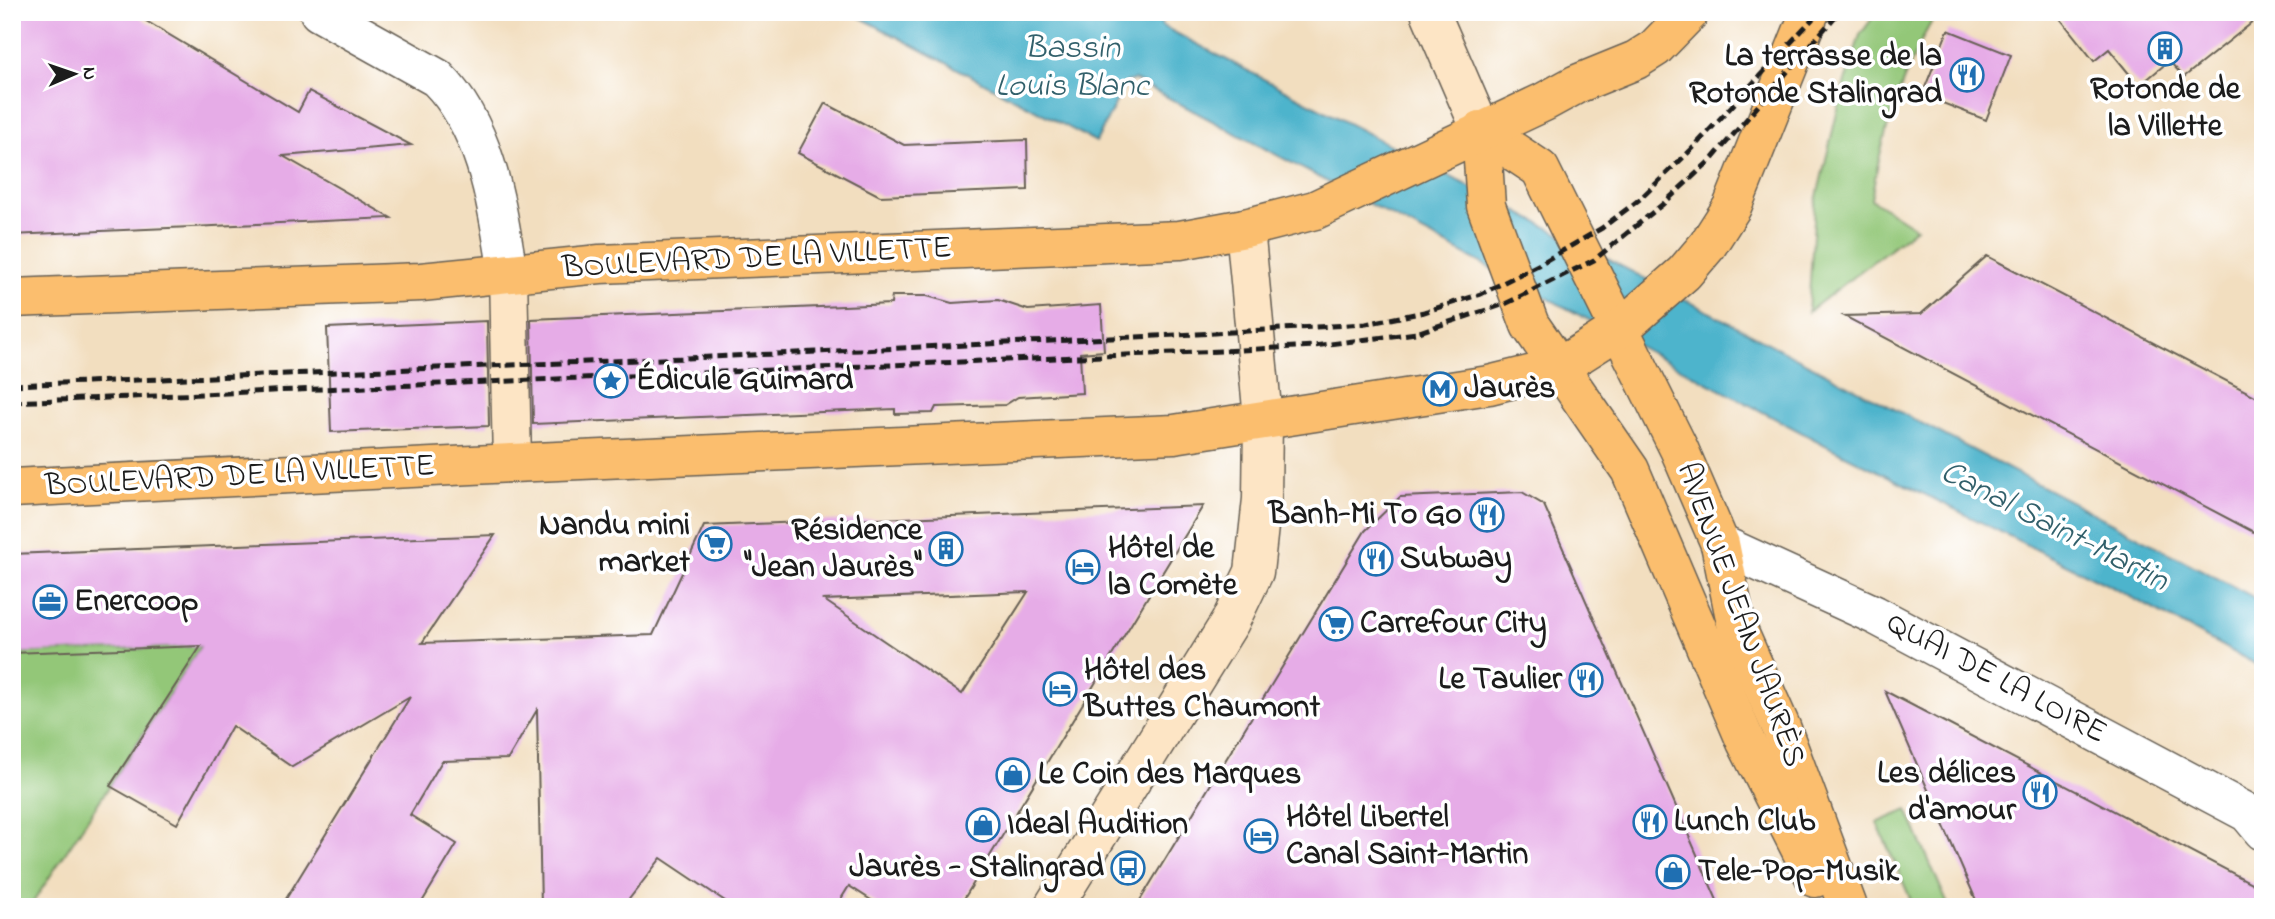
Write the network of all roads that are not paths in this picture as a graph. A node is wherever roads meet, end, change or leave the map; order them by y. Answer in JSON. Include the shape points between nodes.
{"nodes":[{"id":1,"x":319,"y":12,"type":"edge"},
{"id":2,"x":1430,"y":12,"type":"edge"},
{"id":3,"x":1690,"y":12,"type":"edge"},
{"id":4,"x":1810,"y":12,"type":"edge"},
{"id":5,"x":1481,"y":130,"type":"junction"},
{"id":6,"x":1245,"y":229,"type":"junction"},
{"id":7,"x":508,"y":273,"type":"junction"},
{"id":8,"x":12,"y":299,"type":"edge"},
{"id":9,"x":1620,"y":328,"type":"junction"},
{"id":10,"x":1558,"y":368,"type":"junction"},
{"id":11,"x":1263,"y":419,"type":"junction"},
{"id":12,"x":512,"y":463,"type":"junction"},
{"id":13,"x":12,"y":488,"type":"edge"},
{"id":14,"x":1720,"y":544,"type":"junction"},
{"id":15,"x":2263,"y":831,"type":"edge"},
{"id":16,"x":1053,"y":907,"type":"edge"},
{"id":17,"x":1829,"y":907,"type":"edge"},
{"id":18,"x":1848,"y":907,"type":"edge"}],
"edges":[{"from":1,"to":7,"type":"street","via":[[437,78],[448,90],[479,142]]},
{"from":2,"to":5,"type":"main road"},
{"from":3,"to":5,"type":"main road","name":"BOULEVARD DE LA VILLETTE","via":[[1655,48],[1636,60]]},
{"from":4,"to":9,"type":"main road","name":"BOULEVARD DE LA VILLETTE","via":[[1732,207],[1684,273]]},
{"from":5,"to":6,"type":"main road","name":"BOULEVARD DE LA VILLETTE","via":[[1315,210]]},
{"from":5,"to":9,"type":"main road","name":"AVENUE JEAN JAURÈS","via":[[1540,169]]},
{"from":5,"to":10,"type":"main road","name":"AVENUE JEAN JAURÈS","via":[[1486,206],[1530,325]]},
{"from":6,"to":7,"type":"main road","name":"BOULEVARD DE LA VILLETTE","via":[[1157,242],[600,264]]},
{"from":6,"to":11,"type":"main road"},
{"from":7,"to":8,"type":"main road","name":"BOULEVARD DE LA VILLETTE","via":[[421,282]]},
{"from":7,"to":12,"type":"main road"},
{"from":9,"to":10,"type":"main road","name":"BOULEVARD DE LA VILLETTE"},
{"from":9,"to":14,"type":"main road","name":"AVENUE JEAN JAURÈS"},
{"from":10,"to":11,"type":"main road","name":"BOULEVARD DE LA VILLETTE","via":[[1489,385]]},
{"from":10,"to":17,"type":"main road","name":"AVENUE JEAN JAURÈS","via":[[1630,470],[1746,742]]},
{"from":11,"to":12,"type":"main road","name":"BOULEVARD DE LA VILLETTE","via":[[1174,434]]},
{"from":11,"to":16,"type":"main road","via":[[1262,499],[1254,572],[1230,622]]},
{"from":12,"to":13,"type":"main road","name":"BOULEVARD DE LA VILLETTE"},
{"from":14,"to":15,"type":"street","name":"QUAI DE LA LOIRE","via":[[1903,630],[2248,813]]},
{"from":14,"to":18,"type":"main road","name":"AVENUE JEAN JAURÈS","via":[[1737,628],[1781,727]]}]}
